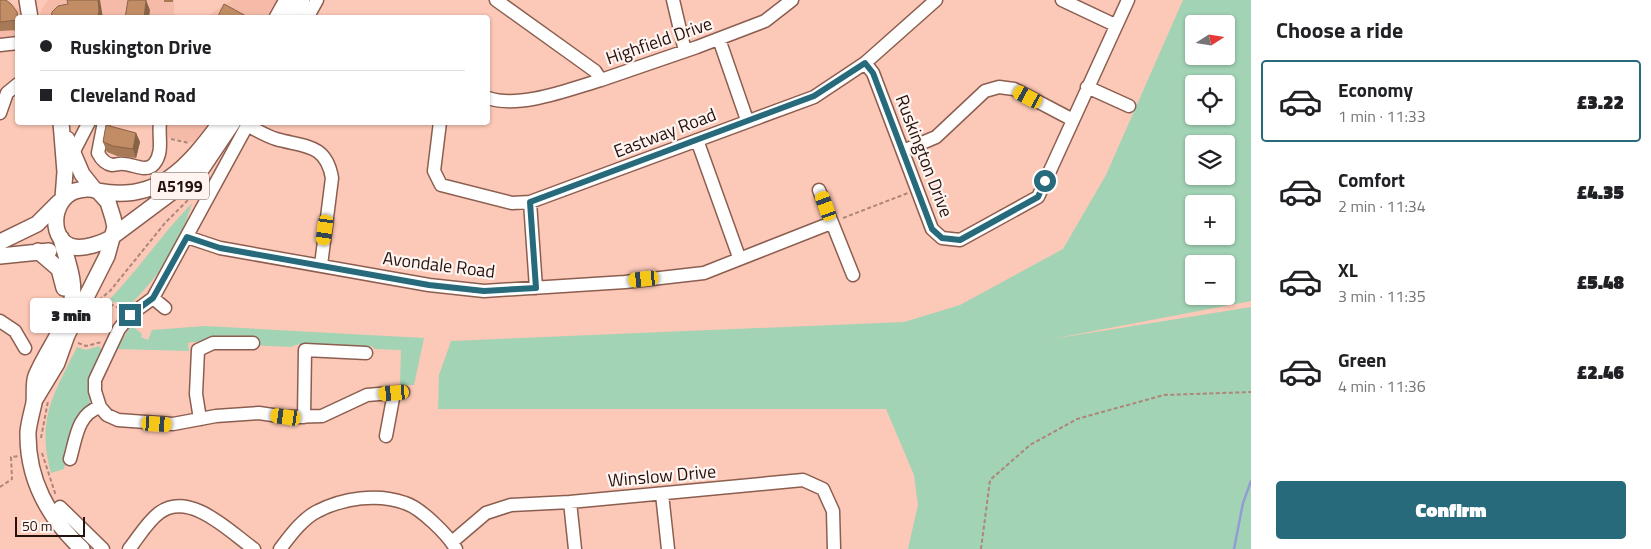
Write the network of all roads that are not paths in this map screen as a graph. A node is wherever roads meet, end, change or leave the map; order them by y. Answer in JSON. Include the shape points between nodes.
{"nodes":[{"id":1,"x":27,"y":0,"type":"edge"},
{"id":2,"x":287,"y":0,"type":"edge"},
{"id":3,"x":302,"y":0,"type":"edge"},
{"id":4,"x":317,"y":0,"type":"edge"},
{"id":5,"x":496,"y":0,"type":"edge"},
{"id":6,"x":673,"y":0,"type":"edge"},
{"id":7,"x":792,"y":0,"type":"edge"},
{"id":8,"x":936,"y":0,"type":"edge"},
{"id":9,"x":1062,"y":0,"type":"edge"},
{"id":10,"x":1128,"y":0,"type":"edge"},
{"id":11,"x":30,"y":15,"type":"edge"},
{"id":12,"x":280,"y":15,"type":"edge"},
{"id":13,"x":294,"y":15,"type":"edge"},
{"id":14,"x":308,"y":15,"type":"edge"},
{"id":15,"x":1115,"y":25,"type":"junction"},
{"id":16,"x":719,"y":39,"type":"junction"},
{"id":17,"x":15,"y":43,"type":"edge"},
{"id":18,"x":0,"y":45,"type":"edge"},
{"id":19,"x":685,"y":51,"type":"junction"},
{"id":20,"x":865,"y":63,"type":"junction"},
{"id":21,"x":601,"y":80,"type":"junction"},
{"id":22,"x":15,"y":87,"type":"edge"},
{"id":23,"x":1087,"y":87,"type":"junction"},
{"id":24,"x":490,"y":98,"type":"edge"},
{"id":25,"x":1129,"y":106,"type":"dead end"},
{"id":26,"x":0,"y":113,"type":"edge"},
{"id":27,"x":747,"y":120,"type":"junction"},
{"id":28,"x":1072,"y":120,"type":"junction"},
{"id":29,"x":87,"y":125,"type":"edge"},
{"id":30,"x":103,"y":125,"type":"edge"},
{"id":31,"x":218,"y":125,"type":"edge"},
{"id":32,"x":242,"y":125,"type":"edge"},
{"id":33,"x":243,"y":125,"type":"edge"},
{"id":34,"x":245,"y":125,"type":"edge"},
{"id":35,"x":440,"y":125,"type":"edge"},
{"id":36,"x":63,"y":128,"type":"edge"},
{"id":37,"x":161,"y":131,"type":"edge"},
{"id":38,"x":697,"y":140,"type":"junction"},
{"id":39,"x":903,"y":150,"type":"junction"},
{"id":40,"x":73,"y":153,"type":"junction"},
{"id":41,"x":96,"y":190,"type":"junction"},
{"id":42,"x":820,"y":190,"type":"dead end"},
{"id":43,"x":61,"y":200,"type":"junction"},
{"id":44,"x":530,"y":202,"type":"junction"},
{"id":45,"x":832,"y":223,"type":"junction"},
{"id":46,"x":112,"y":237,"type":"junction"},
{"id":47,"x":187,"y":237,"type":"junction"},
{"id":48,"x":0,"y":242,"type":"edge"},
{"id":49,"x":66,"y":245,"type":"junction"},
{"id":50,"x":38,"y":251,"type":"junction"},
{"id":51,"x":0,"y":256,"type":"edge"},
{"id":52,"x":739,"y":257,"type":"junction"},
{"id":53,"x":321,"y":265,"type":"junction"},
{"id":54,"x":853,"y":275,"type":"dead end"},
{"id":55,"x":536,"y":288,"type":"junction"},
{"id":56,"x":153,"y":298,"type":"junction"},
{"id":57,"x":165,"y":308,"type":"dead end"},
{"id":58,"x":66,"y":317,"type":"junction"},
{"id":59,"x":0,"y":321,"type":"edge"},
{"id":60,"x":253,"y":343,"type":"dead end"},
{"id":61,"x":25,"y":348,"type":"dead end"},
{"id":62,"x":366,"y":353,"type":"dead end"},
{"id":63,"x":34,"y":401,"type":"junction"},
{"id":64,"x":100,"y":406,"type":"junction"},
{"id":65,"x":304,"y":417,"type":"junction"},
{"id":66,"x":200,"y":419,"type":"junction"},
{"id":67,"x":386,"y":436,"type":"dead end"},
{"id":68,"x":70,"y":459,"type":"dead end"},
{"id":69,"x":662,"y":494,"type":"junction"},
{"id":70,"x":570,"y":502,"type":"junction"},
{"id":71,"x":60,"y":507,"type":"road end"},
{"id":72,"x":454,"y":545,"type":"edge"},
{"id":73,"x":82,"y":549,"type":"edge"},
{"id":74,"x":103,"y":549,"type":"edge"},
{"id":75,"x":129,"y":549,"type":"edge"},
{"id":76,"x":254,"y":549,"type":"edge"},
{"id":77,"x":280,"y":549,"type":"edge"},
{"id":78,"x":575,"y":549,"type":"edge"},
{"id":79,"x":668,"y":549,"type":"edge"},
{"id":80,"x":834,"y":549,"type":"edge"}],
"edges":[{"from":1,"to":11,"type":"main road"},
{"from":2,"to":12,"type":"main road"},
{"from":3,"to":13,"type":"main road"},
{"from":4,"to":14,"type":"street"},
{"from":5,"to":21,"type":"street","name":"Highfield Drive","via":[[595,71]]},
{"from":6,"to":19,"type":"street"},
{"from":7,"to":16,"type":"street","name":"Highfield Drive","via":[[764,21]]},
{"from":8,"to":20,"type":"street","name":"Eastway Road"},
{"from":9,"to":15,"type":"street"},
{"from":10,"to":15,"type":"street","name":"Ruskington Drive"},
{"from":15,"to":23,"type":"street","name":"Ruskington Drive"},
{"from":16,"to":19,"type":"street","name":"Highfield Drive"},
{"from":16,"to":27,"type":"street"},
{"from":17,"to":18,"type":"street"},
{"from":19,"to":21,"type":"street","name":"Highfield Drive"},
{"from":20,"to":27,"type":"street","name":"Eastway Road","via":[[814,96]]},
{"from":20,"to":39,"type":"street","name":"Ruskington Drive","via":[[873,73]]},
{"from":21,"to":24,"type":"street","via":[[523,100]]},
{"from":22,"to":26,"type":"street","via":[[7,94]]},
{"from":23,"to":25,"type":"street"},
{"from":23,"to":28,"type":"street","name":"Ruskington Drive"},
{"from":27,"to":38,"type":"street","name":"Eastway Road"},
{"from":28,"to":39,"type":"street","via":[[1014,89],[999,87],[985,91],[936,137]]},
{"from":28,"to":39,"type":"street","name":"Ruskington Drive","via":[[1038,197],[960,240],[942,238],[932,229]]},
{"from":29,"to":40,"type":"street"},
{"from":30,"to":37,"type":"street","via":[[98,153],[113,165],[152,166],[161,146]]},
{"from":31,"to":41,"type":"main road","number":"A5199","via":[[190,162],[166,180],[126,195]]},
{"from":32,"to":46,"type":"main road","number":"A5199","via":[[200,171]]},
{"from":33,"to":47,"type":"street"},
{"from":34,"to":53,"type":"street","via":[[274,139],[313,148],[330,165],[332,178]]},
{"from":35,"to":44,"type":"street","name":"Eastway Road","via":[[434,171],[441,186],[512,203]]},
{"from":36,"to":40,"type":"main road"},
{"from":36,"to":43,"type":"main road"},
{"from":38,"to":44,"type":"street","name":"Eastway Road"},
{"from":38,"to":52,"type":"street"},
{"from":40,"to":41,"type":"main road","via":[[82,174]]},
{"from":41,"to":43,"type":"main road","via":[[78,190]]},
{"from":41,"to":46,"type":"main road","via":[[105,196],[111,210],[115,227]]},
{"from":42,"to":45,"type":"street"},
{"from":43,"to":48,"type":"main road","via":[[38,224]]},
{"from":43,"to":49,"type":"main road","via":[[56,216]]},
{"from":44,"to":55,"type":"street"},
{"from":45,"to":52,"type":"street","name":"Avondale Road"},
{"from":45,"to":54,"type":"street"},
{"from":46,"to":49,"type":"main road","via":[[97,244]]},
{"from":46,"to":63,"type":"main road","via":[[107,256],[56,364]]},
{"from":47,"to":53,"type":"street","name":"Avondale Road","via":[[220,248]]},
{"from":47,"to":56,"type":"street"},
{"from":49,"to":50,"type":"main road"},
{"from":49,"to":58,"type":"main road","via":[[72,283],[71,304]]},
{"from":50,"to":51,"type":"main road"},
{"from":50,"to":58,"type":"main road","via":[[59,269],[64,283]]},
{"from":52,"to":55,"type":"street","name":"Avondale Road","via":[[704,273]]},
{"from":53,"to":55,"type":"street","name":"Avondale Road","via":[[429,285],[484,291]]},
{"from":56,"to":57,"type":"street"},
{"from":56,"to":64,"type":"street","via":[[130,315],[119,329],[95,380]]},
{"from":58,"to":63,"type":"main road","via":[[35,379]]},
{"from":59,"to":61,"type":"street","via":[[15,331]]},
{"from":60,"to":66,"type":"street","via":[[213,344],[198,350],[196,394]]},
{"from":62,"to":65,"type":"street","via":[[305,350]]},
{"from":63,"to":73,"type":"main road","via":[[28,431],[35,452],[37,486],[50,515]]},
{"from":64,"to":66,"type":"street","via":[[112,418],[126,422],[173,424]]},
{"from":64,"to":68,"type":"street","via":[[81,420]]},
{"from":65,"to":66,"type":"street","via":[[259,413]]},
{"from":65,"to":67,"type":"street","via":[[330,413],[367,395],[399,392]]},
{"from":69,"to":70,"type":"street","name":"Winslow Drive"},
{"from":69,"to":79,"type":"street"},
{"from":69,"to":80,"type":"street","name":"Winslow Drive","via":[[803,480],[823,489],[833,511]]},
{"from":70,"to":72,"type":"street","name":"Winslow Drive","via":[[511,505],[486,513]]},
{"from":70,"to":78,"type":"street"},
{"from":71,"to":74,"type":"street"},
{"from":72,"to":77,"type":"street","via":[[406,503],[374,498],[341,501],[316,512]]},
{"from":75,"to":76,"type":"street","via":[[159,513],[174,507],[189,507],[202,512]]}]}
